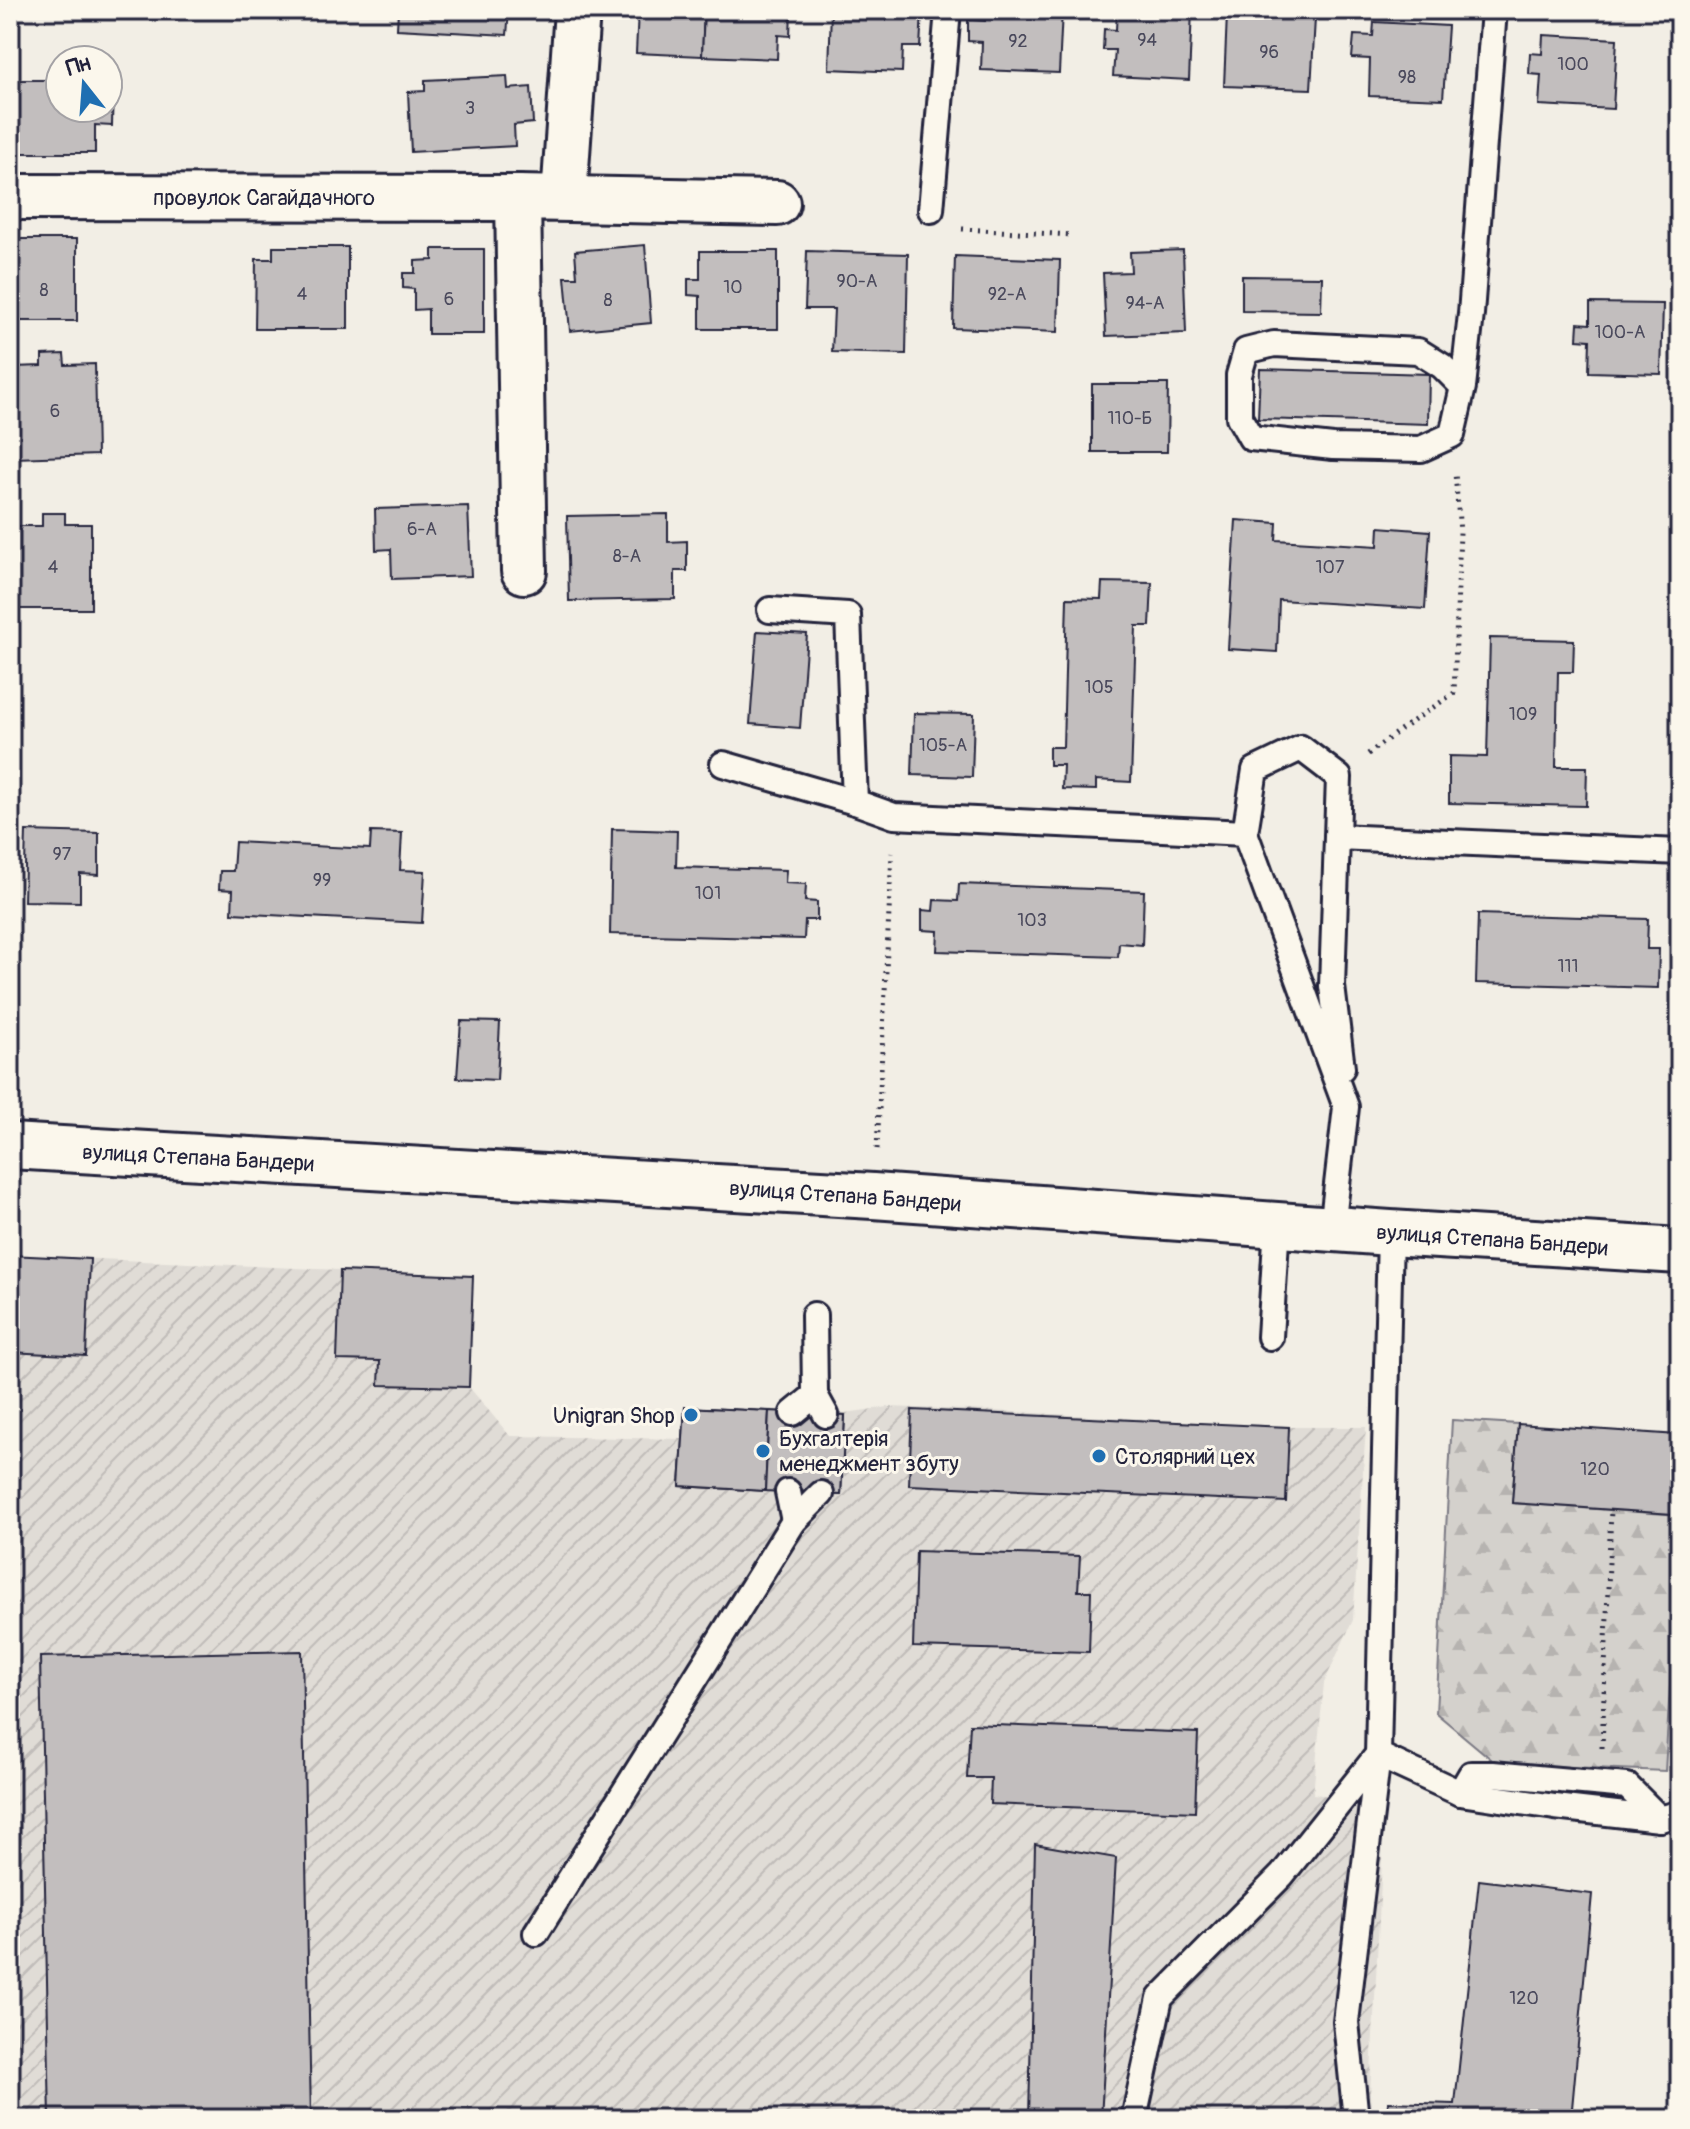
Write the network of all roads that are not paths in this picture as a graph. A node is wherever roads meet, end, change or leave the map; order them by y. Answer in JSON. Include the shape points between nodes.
{"nodes":[{"id":1,"x":577,"y":10,"type":"edge"},
{"id":2,"x":948,"y":10,"type":"edge"},
{"id":3,"x":1494,"y":10,"type":"edge"},
{"id":4,"x":10,"y":197,"type":"edge"},
{"id":5,"x":518,"y":198,"type":"junction"},
{"id":6,"x":564,"y":198,"type":"junction"},
{"id":7,"x":777,"y":203,"type":"dead end"},
{"id":8,"x":931,"y":210,"type":"road end"},
{"id":9,"x":1463,"y":387,"type":"junction"},
{"id":10,"x":524,"y":571,"type":"dead end"},
{"id":11,"x":770,"y":610,"type":"dead end"},
{"id":12,"x":723,"y":764,"type":"dead end"},
{"id":13,"x":855,"y":802,"type":"junction"},
{"id":14,"x":1245,"y":833,"type":"junction"},
{"id":15,"x":1337,"y":837,"type":"junction"},
{"id":16,"x":1680,"y":852,"type":"edge"},
{"id":17,"x":1346,"y":1107,"type":"junction"},
{"id":18,"x":10,"y":1146,"type":"edge"},
{"id":19,"x":1277,"y":1224,"type":"junction"},
{"id":20,"x":1332,"y":1228,"type":"junction"},
{"id":21,"x":1390,"y":1233,"type":"junction"},
{"id":22,"x":1680,"y":1251,"type":"edge"},
{"id":23,"x":814,"y":1315,"type":"dead end"},
{"id":24,"x":1270,"y":1337,"type":"dead end"},
{"id":25,"x":793,"y":1413,"type":"dead end"},
{"id":26,"x":788,"y":1492,"type":"dead end"},
{"id":27,"x":821,"y":1494,"type":"dead end"},
{"id":28,"x":794,"y":1521,"type":"junction"},
{"id":29,"x":1378,"y":1755,"type":"junction"},
{"id":30,"x":1460,"y":1793,"type":"junction"},
{"id":31,"x":1670,"y":1816,"type":"edge"},
{"id":32,"x":536,"y":1933,"type":"dead end"},
{"id":33,"x":1134,"y":2119,"type":"edge"},
{"id":34,"x":1356,"y":2119,"type":"edge"}],
"edges":[{"from":1,"to":6,"type":"street"},
{"from":2,"to":8,"type":"lane"},
{"from":3,"to":9,"type":"lane"},
{"from":4,"to":5,"type":"street","name":"провулок Сагайдачного"},
{"from":5,"to":6,"type":"street","name":"провулок Сагайдачного"},
{"from":5,"to":10,"type":"street"},
{"from":6,"to":7,"type":"street","name":"провулок Сагайдачного"},
{"from":9,"to":9,"type":"lane","via":[[1452,435],[1421,449],[1251,438],[1239,417],[1239,375],[1246,351],[1274,344],[1418,351]]},
{"from":11,"to":13,"type":"lane","via":[[848,615]]},
{"from":12,"to":13,"type":"lane"},
{"from":13,"to":14,"type":"lane","via":[[894,816]]},
{"from":14,"to":15,"type":"lane","via":[[1255,770],[1301,748],[1339,777]]},
{"from":14,"to":17,"type":"lane"},
{"from":15,"to":16,"type":"lane"},
{"from":15,"to":17,"type":"lane","via":[[1332,986]]},
{"from":17,"to":20,"type":"lane"},
{"from":18,"to":19,"type":"street","name":"вулиця Степана Бандери"},
{"from":19,"to":20,"type":"street","name":"вулиця Степана Бандери"},
{"from":19,"to":24,"type":"lane"},
{"from":20,"to":21,"type":"street","name":"вулиця Степана Бандери"},
{"from":21,"to":22,"type":"street","name":"вулиця Степана Бандери"},
{"from":21,"to":29,"type":"lane"},
{"from":23,"to":25,"type":"lane","via":[[820,1405]]},
{"from":26,"to":28,"type":"lane"},
{"from":27,"to":28,"type":"lane"},
{"from":28,"to":32,"type":"lane"},
{"from":29,"to":30,"type":"lane"},
{"from":29,"to":33,"type":"lane","via":[[1282,1875],[1160,1998]]},
{"from":29,"to":34,"type":"lane","via":[[1346,2022]]},
{"from":30,"to":31,"type":"lane"},
{"from":30,"to":31,"type":"lane","via":[[1471,1774],[1627,1786]]}]}
